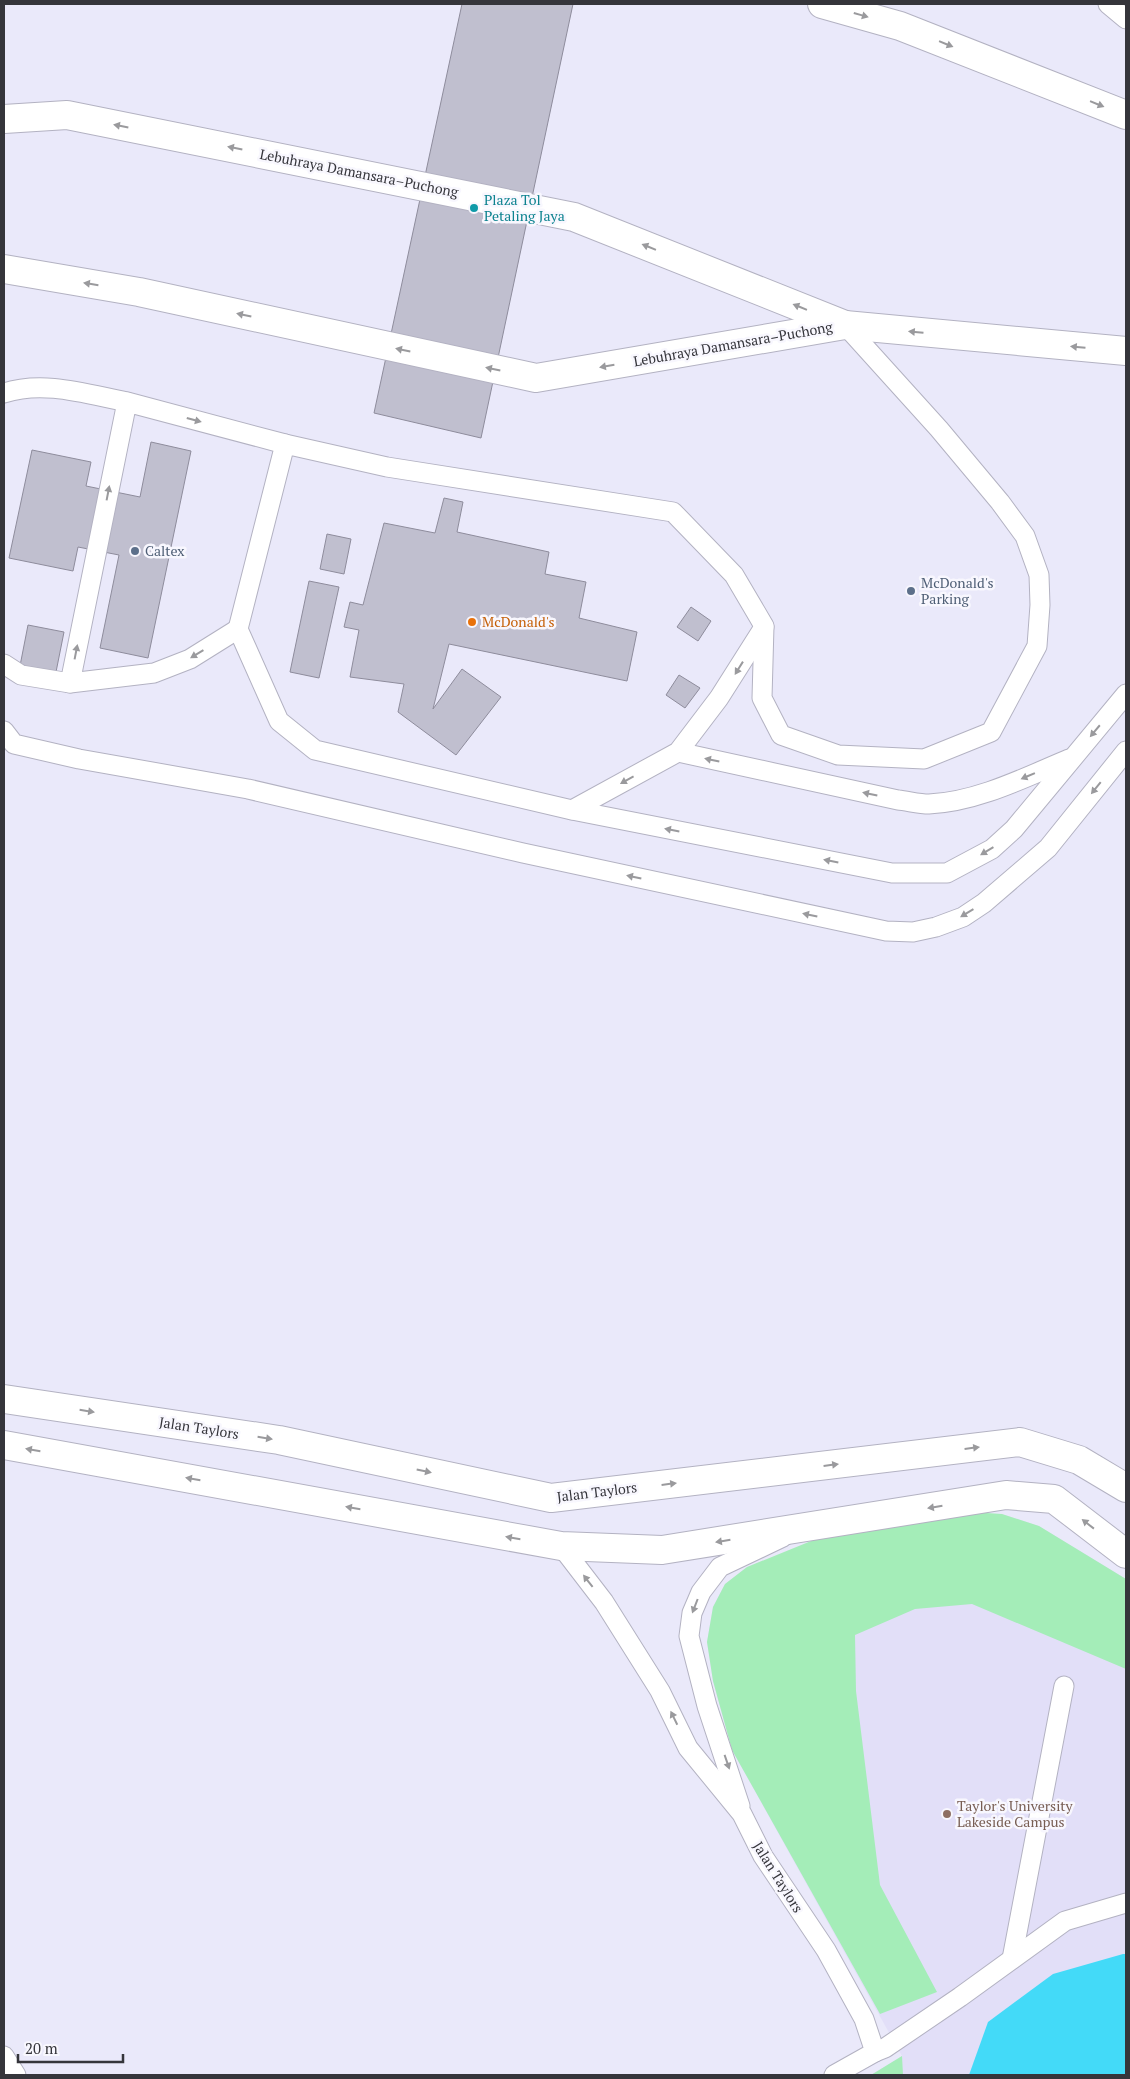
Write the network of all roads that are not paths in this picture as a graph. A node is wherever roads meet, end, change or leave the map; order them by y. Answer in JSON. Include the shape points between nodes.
{"nodes":[{"id":1,"x":822,"y":4,"type":"edge"},
{"id":2,"x":1108,"y":4,"type":"edge"},
{"id":3,"x":1126,"y":19,"type":"edge"},
{"id":4,"x":1126,"y":115,"type":"edge"},
{"id":5,"x":4,"y":119,"type":"edge"},
{"id":6,"x":4,"y":270,"type":"edge"},
{"id":7,"x":845,"y":325,"type":"junction"},
{"id":8,"x":1126,"y":351,"type":"edge"},
{"id":9,"x":4,"y":393,"type":"edge"},
{"id":10,"x":127,"y":402,"type":"junction"},
{"id":11,"x":285,"y":444,"type":"junction"},
{"id":12,"x":764,"y":626,"type":"junction"},
{"id":13,"x":238,"y":629,"type":"junction"},
{"id":14,"x":4,"y":664,"type":"edge"},
{"id":15,"x":70,"y":683,"type":"junction"},
{"id":16,"x":1126,"y":694,"type":"edge"},
{"id":17,"x":4,"y":730,"type":"edge"},
{"id":18,"x":1126,"y":751,"type":"edge"},
{"id":19,"x":678,"y":752,"type":"junction"},
{"id":20,"x":1073,"y":757,"type":"junction"},
{"id":21,"x":572,"y":810,"type":"junction"},
{"id":22,"x":4,"y":1398,"type":"edge"},
{"id":23,"x":4,"y":1445,"type":"edge"},
{"id":24,"x":1126,"y":1488,"type":"edge"},
{"id":25,"x":801,"y":1529,"type":"junction"},
{"id":26,"x":560,"y":1546,"type":"junction"},
{"id":27,"x":1126,"y":1554,"type":"edge"},
{"id":28,"x":1064,"y":1686,"type":"dead end"},
{"id":29,"x":742,"y":1814,"type":"junction"},
{"id":30,"x":1126,"y":1903,"type":"edge"},
{"id":31,"x":1012,"y":1959,"type":"junction"},
{"id":32,"x":875,"y":2052,"type":"junction"},
{"id":33,"x":4,"y":2056,"type":"edge"},
{"id":34,"x":16,"y":2075,"type":"edge"},
{"id":35,"x":834,"y":2075,"type":"edge"}],
"edges":[{"from":1,"to":4,"type":"main road","one_way":true,"via":[[900,26]]},
{"from":2,"to":3,"type":"lane"},
{"from":7,"to":5,"type":"main road","name":"Lebuhraya Damansara–Puchong","one_way":true,"via":[[574,217],[67,115]]},
{"from":7,"to":6,"type":"main road","name":"Lebuhraya Damansara–Puchong","one_way":true,"via":[[536,378],[139,292]]},
{"from":8,"to":7,"type":"main road","name":"Lebuhraya Damansara–Puchong","one_way":true},
{"from":7,"to":12,"type":"lane","via":[[939,429],[1025,536],[1038,574],[1037,646],[991,732],[924,759],[838,754],[781,735],[762,698]]},
{"from":9,"to":10,"type":"lane","via":[[27,387],[65,389]]},
{"from":10,"to":11,"type":"lane","one_way":true},
{"from":15,"to":10,"type":"lane","one_way":true},
{"from":11,"to":12,"type":"lane","via":[[387,467],[673,512],[734,575]]},
{"from":11,"to":13,"type":"lane"},
{"from":12,"to":19,"type":"lane","one_way":true,"via":[[719,698]]},
{"from":13,"to":15,"type":"lane","one_way":true,"via":[[190,659],[154,673]]},
{"from":13,"to":21,"type":"lane","via":[[279,721],[315,750]]},
{"from":14,"to":15,"type":"lane","via":[[21,675]]},
{"from":16,"to":20,"type":"lane","one_way":true},
{"from":18,"to":17,"type":"lane","one_way":true,"via":[[1048,848],[984,903],[963,917],[913,932],[886,931],[523,853],[248,789],[79,759],[14,744]]},
{"from":20,"to":19,"type":"lane","one_way":true,"via":[[968,798],[929,804]]},
{"from":19,"to":21,"type":"lane","one_way":true},
{"from":20,"to":21,"type":"lane","one_way":true,"via":[[1009,834],[992,849],[947,873],[892,873]]},
{"from":22,"to":24,"type":"main road","name":"Jalan Taylors","one_way":true,"via":[[279,1440],[551,1498],[1020,1442],[1079,1460]]},
{"from":26,"to":23,"type":"main road","one_way":true},
{"from":25,"to":26,"type":"main road","one_way":true,"via":[[662,1550]]},
{"from":27,"to":25,"type":"main road","one_way":true,"via":[[1054,1498],[1006,1495]]},
{"from":25,"to":29,"type":"lane","one_way":true,"via":[[720,1567],[701,1592],[692,1613],[689,1636],[707,1706]]},
{"from":29,"to":26,"type":"lane","name":"Jalan Taylors","one_way":true,"via":[[688,1748],[660,1691],[604,1602]]},
{"from":28,"to":31,"type":"lane"},
{"from":29,"to":32,"type":"lane","name":"Jalan Taylors","via":[[762,1856],[844,1982],[864,2019]]},
{"from":30,"to":31,"type":"lane","via":[[1065,1921]]},
{"from":31,"to":32,"type":"lane"},
{"from":32,"to":35,"type":"lane"},
{"from":33,"to":34,"type":"lane"}]}
